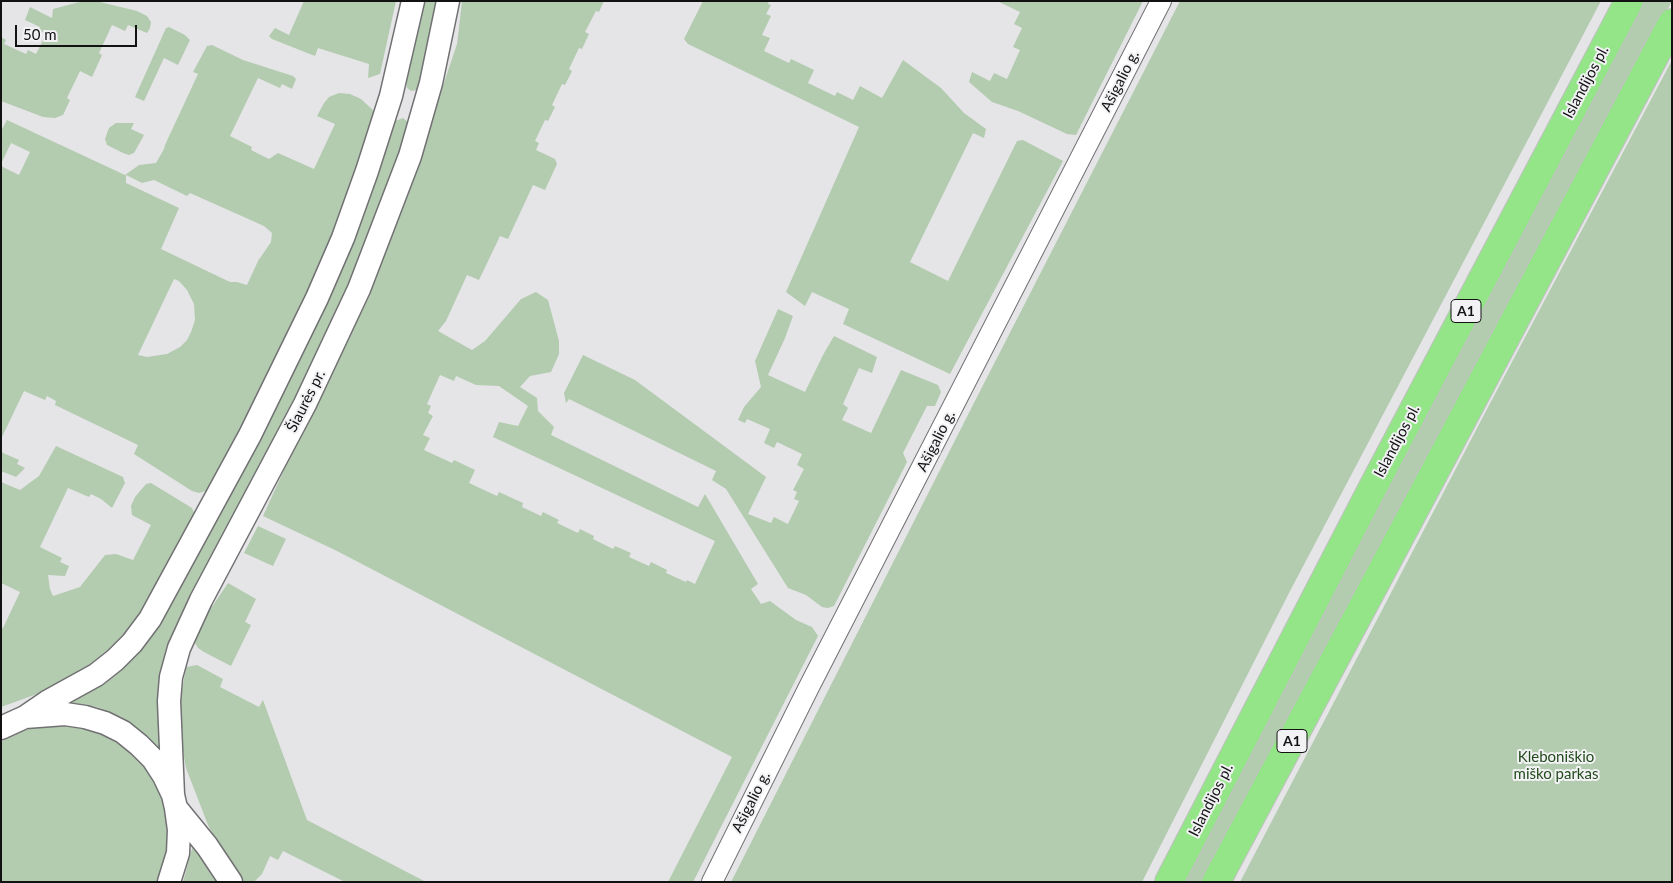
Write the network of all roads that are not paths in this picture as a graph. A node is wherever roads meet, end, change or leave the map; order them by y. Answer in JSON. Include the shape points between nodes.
{"nodes":[{"id":1,"x":413,"y":1,"type":"edge"},
{"id":2,"x":448,"y":1,"type":"edge"},
{"id":3,"x":1161,"y":1,"type":"edge"},
{"id":4,"x":1629,"y":1,"type":"edge"},
{"id":5,"x":1672,"y":23,"type":"edge"},
{"id":6,"x":391,"y":96,"type":"junction"},
{"id":7,"x":424,"y":106,"type":"junction"},
{"id":8,"x":12,"y":721,"type":"edge"},
{"id":9,"x":174,"y":801,"type":"junction"},
{"id":10,"x":169,"y":882,"type":"edge"},
{"id":11,"x":231,"y":882,"type":"edge"},
{"id":12,"x":712,"y":882,"type":"edge"},
{"id":13,"x":1169,"y":882,"type":"edge"},
{"id":14,"x":1216,"y":882,"type":"edge"}],
"edges":[{"from":1,"to":6,"type":"main road"},
{"from":2,"to":7,"type":"main road","name":"Šiaurės pr."},
{"from":3,"to":12,"type":"street","name":"Ašigalio g."},
{"from":4,"to":13,"type":"highway","name":"Islandijos pl.","number":"A1"},
{"from":5,"to":14,"type":"highway","number":"A1"},
{"from":6,"to":7,"type":"main road"},
{"from":6,"to":8,"type":"main road","via":[[346,230],[317,298],[250,435],[150,619],[132,643],[96,675]]},
{"from":7,"to":9,"type":"main road","name":"Šiaurės pr.","via":[[410,156],[359,289],[309,396],[179,648],[169,701]]},
{"from":8,"to":9,"type":"main road","via":[[65,714],[105,723],[139,744],[153,759]]},
{"from":9,"to":10,"type":"main road","via":[[179,830],[178,853]]},
{"from":9,"to":11,"type":"main road"}]}
